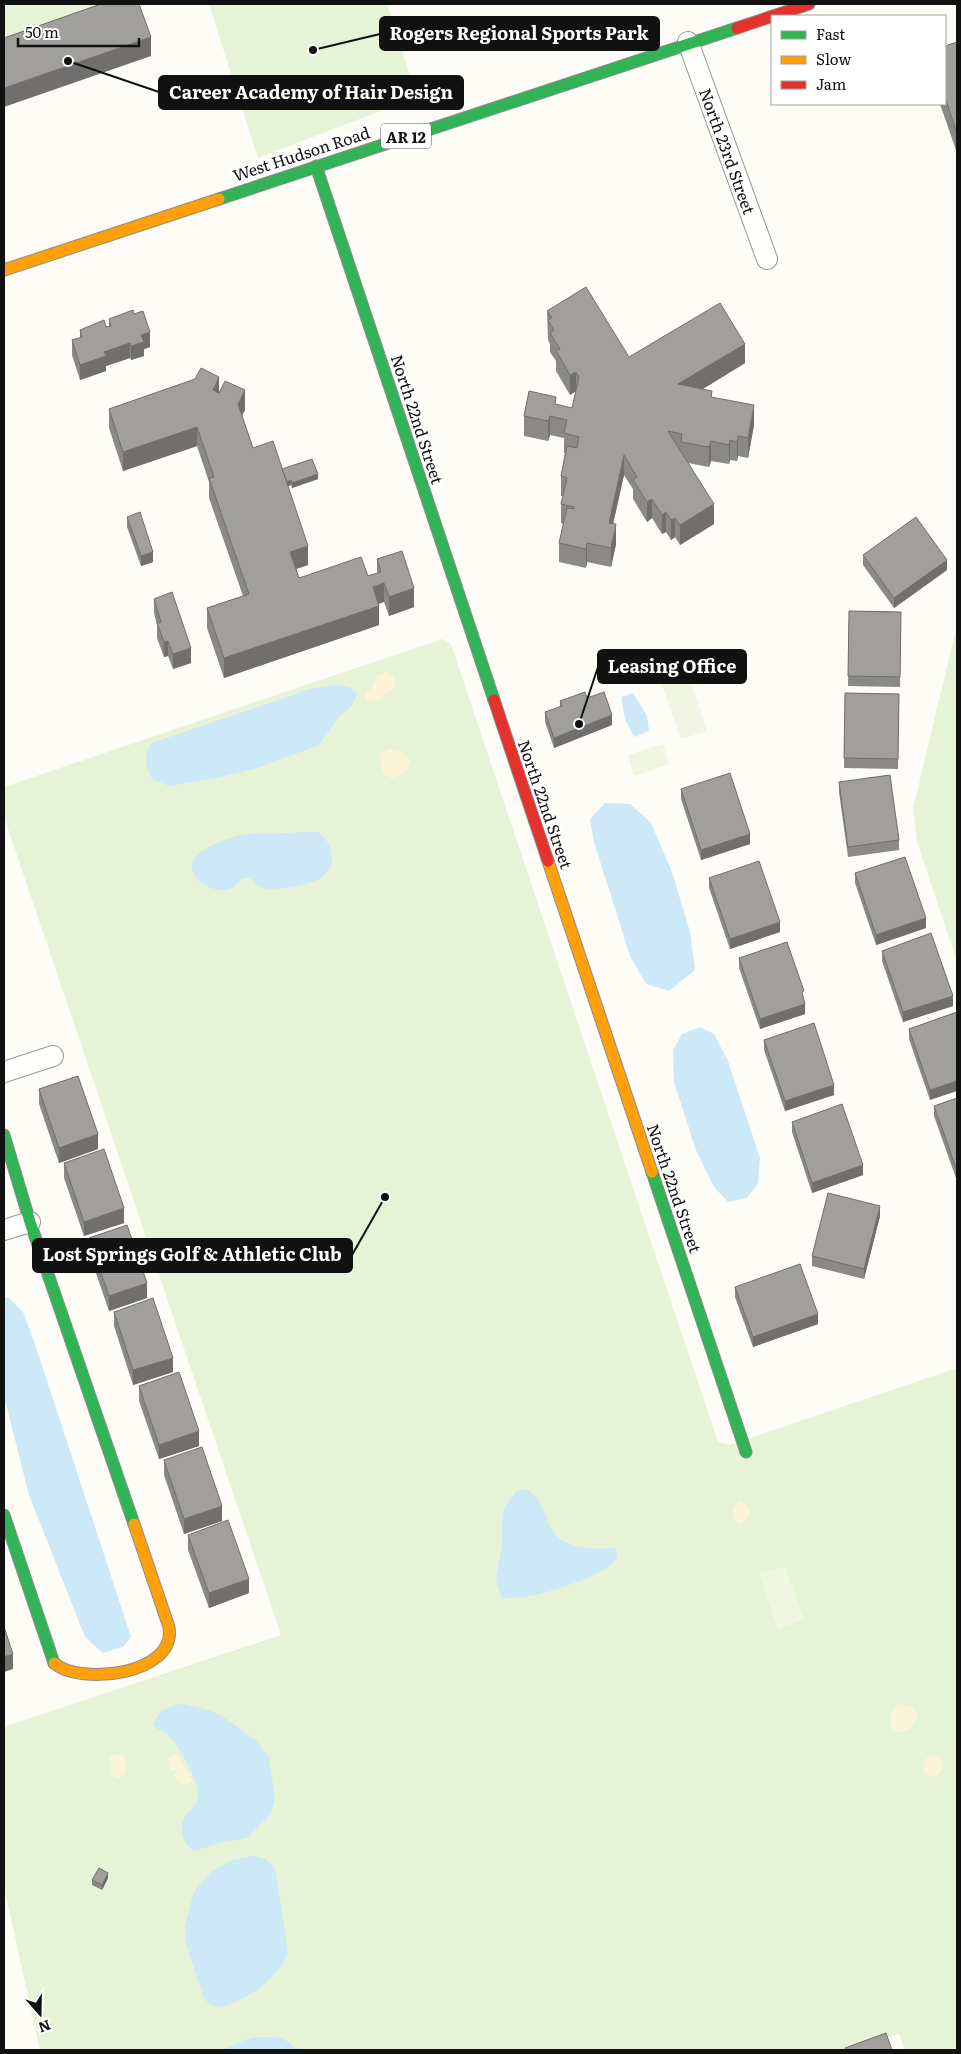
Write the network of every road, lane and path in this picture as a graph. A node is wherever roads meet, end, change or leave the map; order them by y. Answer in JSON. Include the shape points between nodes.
{"nodes":[{"id":1,"x":809,"y":4,"type":"edge"},
{"id":2,"x":774,"y":15,"type":"edge"},
{"id":3,"x":771,"y":16,"type":"edge"},
{"id":4,"x":688,"y":42,"type":"junction"},
{"id":5,"x":316,"y":166,"type":"junction"},
{"id":6,"x":767,"y":259,"type":"dead end"},
{"id":7,"x":4,"y":270,"type":"edge"},
{"id":8,"x":53,"y":1056,"type":"dead end"},
{"id":9,"x":4,"y":1072,"type":"edge"},
{"id":10,"x":4,"y":1135,"type":"edge"},
{"id":11,"x":30,"y":1222,"type":"junction"},
{"id":12,"x":4,"y":1230,"type":"edge"},
{"id":13,"x":746,"y":1452,"type":"dead end"},
{"id":14,"x":4,"y":1515,"type":"edge"}],
"edges":[{"from":1,"to":2,"type":"main road","name":"West Hudson Road","number":"AR 12"},
{"from":3,"to":4,"type":"main road","name":"West Hudson Road","number":"AR 12"},
{"from":4,"to":5,"type":"main road","name":"West Hudson Road","number":"AR 12"},
{"from":4,"to":6,"type":"street","name":"North 23rd Street"},
{"from":5,"to":7,"type":"main road","name":"West Hudson Road","number":"AR 12"},
{"from":5,"to":13,"type":"main road","name":"North 22nd Street"},
{"from":8,"to":9,"type":"street"},
{"from":10,"to":11,"type":"main road"},
{"from":11,"to":12,"type":"street"},
{"from":11,"to":14,"type":"main road","via":[[169,1627],[171,1638],[168,1647],[155,1660],[105,1673],[64,1671],[54,1663]]}]}
